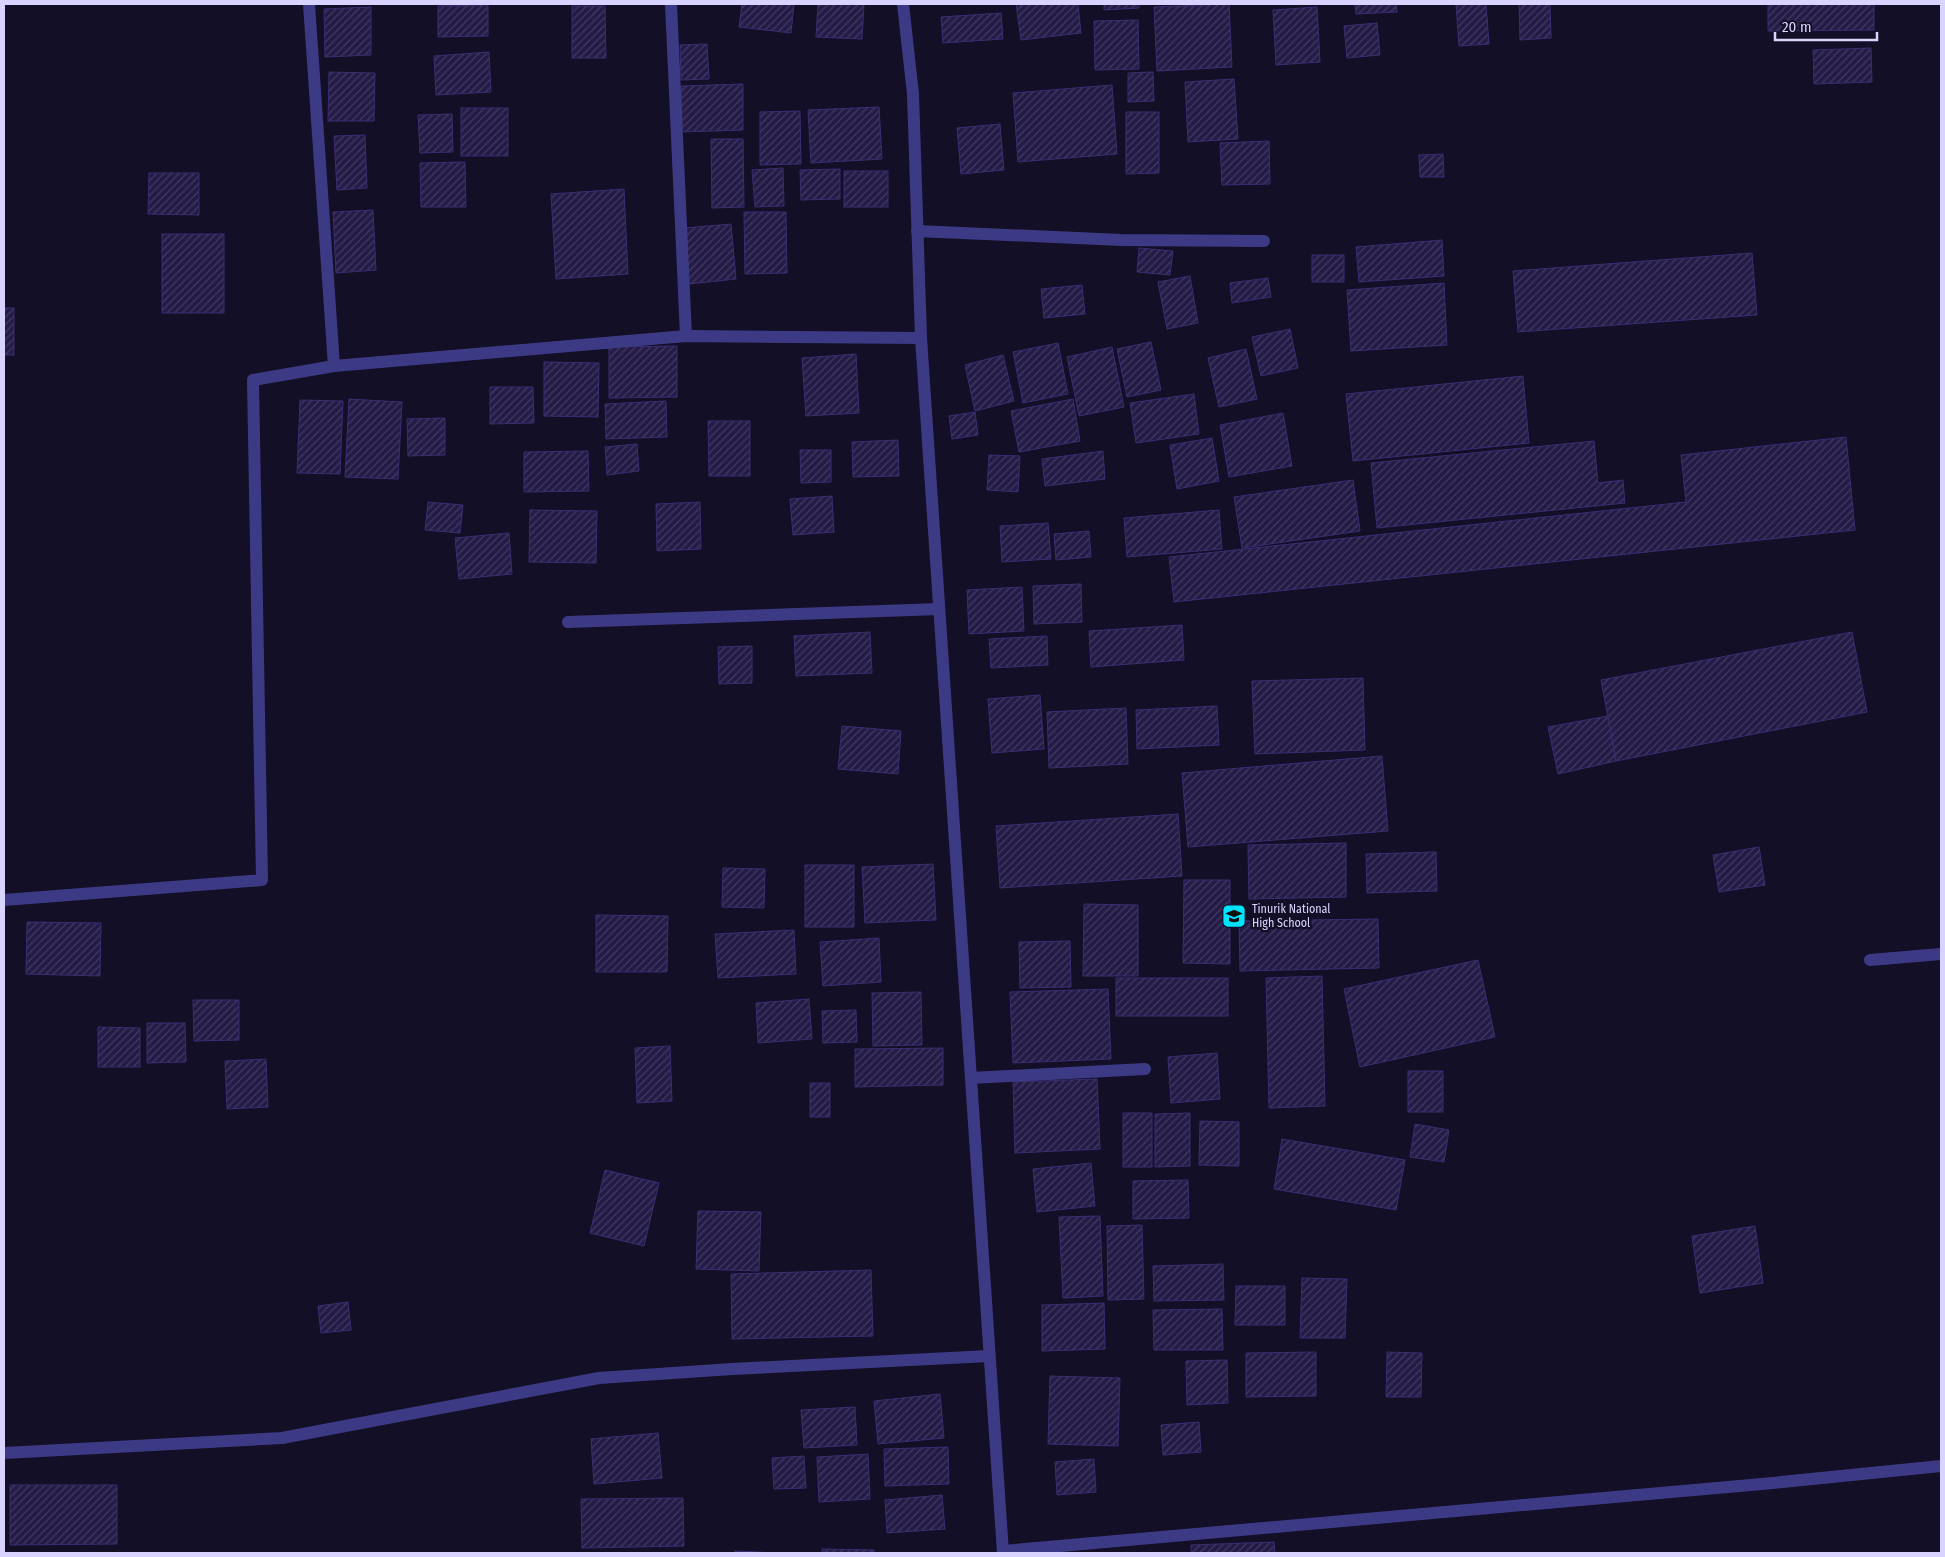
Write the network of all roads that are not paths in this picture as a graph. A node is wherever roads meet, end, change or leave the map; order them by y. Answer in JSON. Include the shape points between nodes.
{"nodes":[{"id":1,"x":309,"y":4,"type":"edge"},
{"id":2,"x":671,"y":4,"type":"edge"},
{"id":3,"x":903,"y":4,"type":"edge"},
{"id":4,"x":917,"y":231,"type":"junction"},
{"id":5,"x":1264,"y":240,"type":"dead end"},
{"id":6,"x":686,"y":336,"type":"junction"},
{"id":7,"x":921,"y":338,"type":"junction"},
{"id":8,"x":334,"y":366,"type":"junction"},
{"id":9,"x":940,"y":609,"type":"junction"},
{"id":10,"x":568,"y":622,"type":"dead end"},
{"id":11,"x":4,"y":900,"type":"edge"},
{"id":12,"x":1941,"y":954,"type":"edge"},
{"id":13,"x":1870,"y":960,"type":"dead end"},
{"id":14,"x":1145,"y":1069,"type":"dead end"},
{"id":15,"x":971,"y":1078,"type":"junction"},
{"id":16,"x":989,"y":1356,"type":"junction"},
{"id":17,"x":4,"y":1452,"type":"edge"},
{"id":18,"x":1941,"y":1466,"type":"edge"},
{"id":19,"x":1003,"y":1552,"type":"edge"}],
"edges":[{"from":1,"to":8,"type":"street"},
{"from":2,"to":6,"type":"street"},
{"from":3,"to":4,"type":"street","via":[[913,94]]},
{"from":4,"to":5,"type":"street","via":[[1120,240]]},
{"from":4,"to":7,"type":"street"},
{"from":6,"to":7,"type":"street"},
{"from":6,"to":8,"type":"street"},
{"from":7,"to":9,"type":"street"},
{"from":8,"to":11,"type":"street","via":[[253,380],[262,880]]},
{"from":9,"to":10,"type":"street"},
{"from":9,"to":15,"type":"street"},
{"from":12,"to":13,"type":"street"},
{"from":14,"to":15,"type":"street"},
{"from":15,"to":16,"type":"street"},
{"from":16,"to":17,"type":"street","via":[[599,1378],[282,1438]]},
{"from":16,"to":19,"type":"street"},
{"from":18,"to":19,"type":"street"}]}
